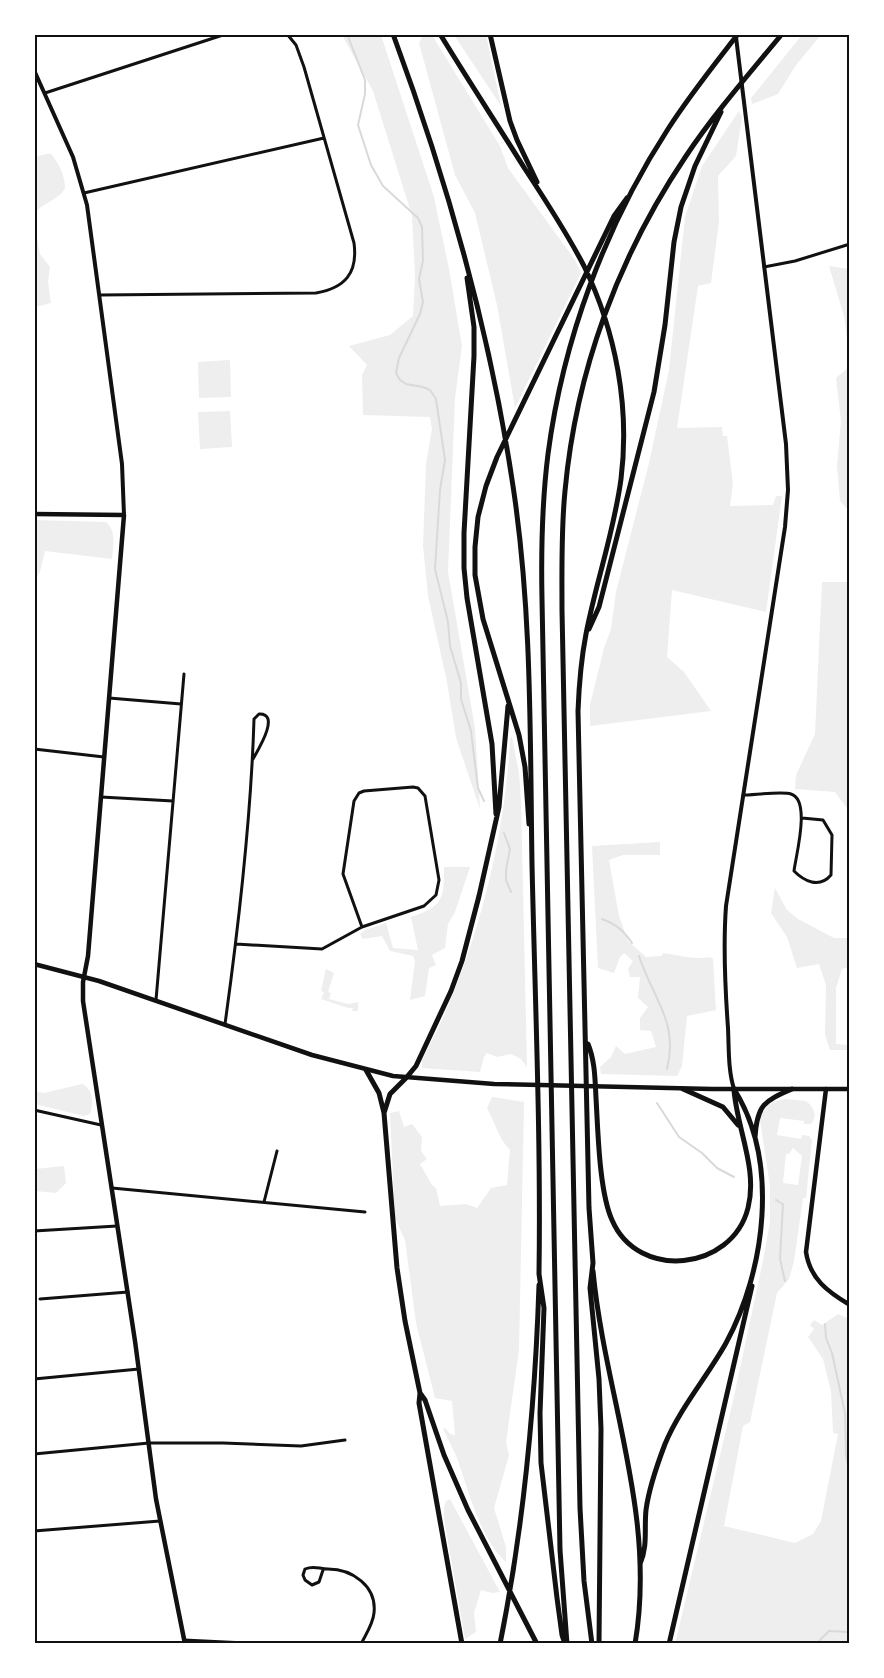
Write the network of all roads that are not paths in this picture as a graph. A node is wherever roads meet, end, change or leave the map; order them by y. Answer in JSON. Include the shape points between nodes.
{"nodes":[{"id":1,"x":226,"y":34,"type":"edge"},
{"id":2,"x":287,"y":34,"type":"edge"},
{"id":3,"x":393,"y":34,"type":"edge"},
{"id":4,"x":440,"y":34,"type":"edge"},
{"id":5,"x":490,"y":34,"type":"edge"},
{"id":6,"x":737,"y":34,"type":"edge"},
{"id":7,"x":782,"y":34,"type":"edge"},
{"id":8,"x":34,"y":70,"type":"edge"},
{"id":9,"x":45,"y":93,"type":"junction"},
{"id":10,"x":722,"y":107,"type":"junction"},
{"id":11,"x":324,"y":138,"type":"junction"},
{"id":12,"x":540,"y":192,"type":"junction"},
{"id":13,"x":84,"y":193,"type":"junction"},
{"id":14,"x":631,"y":194,"type":"junction"},
{"id":15,"x":849,"y":244,"type":"edge"},
{"id":16,"x":764,"y":267,"type":"junction"},
{"id":17,"x":467,"y":270,"type":"junction"},
{"id":18,"x":100,"y":295,"type":"junction"},
{"id":19,"x":34,"y":514,"type":"edge"},
{"id":20,"x":124,"y":515,"type":"junction"},
{"id":21,"x":586,"y":634,"type":"junction"},
{"id":22,"x":184,"y":674,"type":"dead end"},
{"id":23,"x":109,"y":698,"type":"junction"},
{"id":24,"x":182,"y":704,"type":"junction"},
{"id":25,"x":508,"y":704,"type":"junction"},
{"id":26,"x":34,"y":749,"type":"edge"},
{"id":27,"x":104,"y":757,"type":"junction"},
{"id":28,"x":253,"y":759,"type":"junction"},
{"id":29,"x":743,"y":795,"type":"junction"},
{"id":30,"x":101,"y":797,"type":"junction"},
{"id":31,"x":173,"y":801,"type":"junction"},
{"id":32,"x":496,"y":814,"type":"junction"},
{"id":33,"x":802,"y":818,"type":"junction"},
{"id":34,"x":532,"y":832,"type":"junction"},
{"id":35,"x":362,"y":927,"type":"junction"},
{"id":36,"x":236,"y":944,"type":"junction"},
{"id":37,"x":34,"y":964,"type":"edge"},
{"id":38,"x":84,"y":976,"type":"junction"},
{"id":39,"x":156,"y":1000,"type":"junction"},
{"id":40,"x":225,"y":1024,"type":"junction"},
{"id":41,"x":586,"y":1039,"type":"junction"},
{"id":42,"x":366,"y":1070,"type":"junction"},
{"id":43,"x":406,"y":1078,"type":"junction"},
{"id":44,"x":683,"y":1089,"type":"junction"},
{"id":45,"x":734,"y":1089,"type":"junction"},
{"id":46,"x":792,"y":1089,"type":"junction"},
{"id":47,"x":826,"y":1089,"type":"junction"},
{"id":48,"x":849,"y":1089,"type":"edge"},
{"id":49,"x":34,"y":1110,"type":"edge"},
{"id":50,"x":384,"y":1113,"type":"junction"},
{"id":51,"x":101,"y":1125,"type":"junction"},
{"id":52,"x":742,"y":1132,"type":"junction"},
{"id":53,"x":756,"y":1145,"type":"junction"},
{"id":54,"x":277,"y":1152,"type":"dead end"},
{"id":55,"x":111,"y":1187,"type":"junction"},
{"id":56,"x":264,"y":1202,"type":"junction"},
{"id":57,"x":365,"y":1212,"type":"dead end"},
{"id":58,"x":117,"y":1226,"type":"junction"},
{"id":59,"x":34,"y":1231,"type":"edge"},
{"id":60,"x":593,"y":1263,"type":"junction"},
{"id":61,"x":539,"y":1274,"type":"junction"},
{"id":62,"x":752,"y":1280,"type":"junction"},
{"id":63,"x":128,"y":1292,"type":"junction"},
{"id":64,"x":40,"y":1299,"type":"dead end"},
{"id":65,"x":849,"y":1305,"type":"edge"},
{"id":66,"x":139,"y":1369,"type":"junction"},
{"id":67,"x":34,"y":1379,"type":"edge"},
{"id":68,"x":420,"y":1393,"type":"junction"},
{"id":69,"x":345,"y":1440,"type":"dead end"},
{"id":70,"x":149,"y":1443,"type":"junction"},
{"id":71,"x":34,"y":1454,"type":"edge"},
{"id":72,"x":160,"y":1521,"type":"junction"},
{"id":73,"x":34,"y":1531,"type":"edge"},
{"id":74,"x":640,"y":1564,"type":"junction"},
{"id":75,"x":324,"y":1570,"type":"junction"},
{"id":76,"x":185,"y":1642,"type":"edge"},
{"id":77,"x":264,"y":1644,"type":"edge"},
{"id":78,"x":361,"y":1644,"type":"edge"},
{"id":79,"x":462,"y":1644,"type":"edge"},
{"id":80,"x":500,"y":1644,"type":"edge"},
{"id":81,"x":537,"y":1644,"type":"edge"},
{"id":82,"x":566,"y":1644,"type":"edge"},
{"id":83,"x":592,"y":1644,"type":"edge"},
{"id":84,"x":599,"y":1644,"type":"edge"},
{"id":85,"x":634,"y":1644,"type":"edge"},
{"id":86,"x":669,"y":1644,"type":"edge"}],
"edges":[{"from":1,"to":9,"type":"street"},
{"from":2,"to":11,"type":"street","via":[[300,54]]},
{"from":3,"to":17,"type":"highway","via":[[428,135]]},
{"from":4,"to":12,"type":"highway"},
{"from":5,"to":12,"type":"highway","via":[[512,128]]},
{"from":6,"to":14,"type":"highway","via":[[672,123]]},
{"from":6,"to":16,"type":"street"},
{"from":7,"to":10,"type":"highway"},
{"from":8,"to":9,"type":"street"},
{"from":9,"to":13,"type":"street"},
{"from":10,"to":21,"type":"highway","via":[[694,166],[681,207],[661,357],[649,415],[598,607]]},
{"from":10,"to":83,"type":"highway","via":[[664,190],[614,287],[582,388],[564,493],[562,610],[579,1497]]},
{"from":11,"to":13,"type":"street"},
{"from":11,"to":18,"type":"street","via":[[355,252],[348,276],[334,289],[316,293]]},
{"from":12,"to":21,"type":"highway","via":[[597,296],[612,345],[622,403],[622,468]]},
{"from":13,"to":18,"type":"street"},
{"from":14,"to":25,"type":"highway","via":[[614,216],[484,492],[477,525],[475,575],[480,607]]},
{"from":14,"to":82,"type":"highway","via":[[597,267],[570,350],[550,444],[542,526],[560,1539]]},
{"from":15,"to":16,"type":"street"},
{"from":16,"to":29,"type":"street","via":[[788,490],[784,538]]},
{"from":17,"to":32,"type":"highway","via":[[474,356],[464,568],[491,733]]},
{"from":17,"to":34,"type":"highway","via":[[503,429],[521,548],[530,657]]},
{"from":18,"to":20,"type":"street","via":[[122,456]]},
{"from":19,"to":20,"type":"main road"},
{"from":20,"to":23,"type":"main road"},
{"from":21,"to":41,"type":"highway","via":[[578,711]]},
{"from":22,"to":24,"type":"street"},
{"from":23,"to":24,"type":"street"},
{"from":23,"to":27,"type":"main road"},
{"from":24,"to":31,"type":"street"},
{"from":25,"to":32,"type":"highway"},
{"from":25,"to":34,"type":"highway","via":[[522,753]]},
{"from":26,"to":27,"type":"street"},
{"from":27,"to":30,"type":"main road"},
{"from":28,"to":28,"type":"street","via":[[254,719],[263,713],[268,718],[267,728]]},
{"from":28,"to":36,"type":"street"},
{"from":29,"to":33,"type":"street","via":[[790,794],[797,798]]},
{"from":29,"to":45,"type":"street","via":[[724,933]]},
{"from":30,"to":31,"type":"street"},
{"from":30,"to":38,"type":"main road"},
{"from":31,"to":39,"type":"street"},
{"from":32,"to":43,"type":"highway","via":[[458,975],[416,1066]]},
{"from":33,"to":33,"type":"street","via":[[794,871],[804,881],[827,880],[831,875],[832,835],[823,820]]},
{"from":34,"to":61,"type":"highway"},
{"from":35,"to":35,"type":"street","via":[[424,906],[436,895],[439,880],[425,796],[418,788],[364,791],[355,797],[343,874]]},
{"from":35,"to":36,"type":"street","via":[[322,949]]},
{"from":36,"to":40,"type":"street"},
{"from":37,"to":38,"type":"main road"},
{"from":38,"to":39,"type":"main road"},
{"from":38,"to":51,"type":"main road","via":[[82,993]]},
{"from":39,"to":40,"type":"main road"},
{"from":40,"to":42,"type":"main road"},
{"from":41,"to":52,"type":"highway","via":[[593,1061],[608,1208],[621,1236],[643,1254],[665,1261],[693,1260],[714,1252],[735,1234],[746,1216],[750,1194]]},
{"from":41,"to":60,"type":"highway"},
{"from":42,"to":43,"type":"main road"},
{"from":42,"to":50,"type":"highway","via":[[379,1093]]},
{"from":43,"to":44,"type":"main road"},
{"from":43,"to":50,"type":"highway","via":[[390,1094]]},
{"from":44,"to":45,"type":"main road"},
{"from":44,"to":52,"type":"highway","via":[[723,1107]]},
{"from":45,"to":46,"type":"main road"},
{"from":45,"to":52,"type":"highway"},
{"from":45,"to":53,"type":"highway"},
{"from":46,"to":47,"type":"main road"},
{"from":46,"to":53,"type":"highway","via":[[761,1107]]},
{"from":47,"to":48,"type":"main road"},
{"from":47,"to":65,"type":"main road","via":[[806,1252],[820,1284]]},
{"from":49,"to":51,"type":"street"},
{"from":50,"to":68,"type":"highway","via":[[397,1268]]},
{"from":51,"to":55,"type":"main road"},
{"from":53,"to":62,"type":"highway","via":[[762,1215]]},
{"from":54,"to":56,"type":"street"},
{"from":55,"to":56,"type":"street"},
{"from":55,"to":58,"type":"main road"},
{"from":56,"to":57,"type":"street"},
{"from":58,"to":59,"type":"street"},
{"from":58,"to":63,"type":"main road"},
{"from":60,"to":74,"type":"highway","via":[[604,1350],[636,1505]]},
{"from":60,"to":84,"type":"highway","via":[[590,1288],[601,1429]]},
{"from":61,"to":80,"type":"highway","via":[[529,1456]]},
{"from":61,"to":82,"type":"highway","via":[[544,1308],[541,1464],[561,1635]]},
{"from":62,"to":74,"type":"highway","via":[[727,1340],[666,1442],[648,1495],[645,1548]]},
{"from":62,"to":86,"type":"highway"},
{"from":63,"to":64,"type":"street"},
{"from":63,"to":66,"type":"main road"},
{"from":66,"to":67,"type":"street"},
{"from":66,"to":70,"type":"main road"},
{"from":68,"to":79,"type":"highway"},
{"from":68,"to":81,"type":"highway","via":[[459,1491]]},
{"from":69,"to":70,"type":"street","via":[[301,1446]]},
{"from":70,"to":71,"type":"street"},
{"from":70,"to":72,"type":"main road"},
{"from":72,"to":73,"type":"street"},
{"from":72,"to":76,"type":"main road"},
{"from":74,"to":85,"type":"highway"},
{"from":75,"to":75,"type":"street","via":[[307,1567],[304,1580],[312,1585],[319,1582]]},
{"from":75,"to":78,"type":"street","via":[[354,1575],[369,1589],[374,1615]]},
{"from":76,"to":77,"type":"street"}]}
